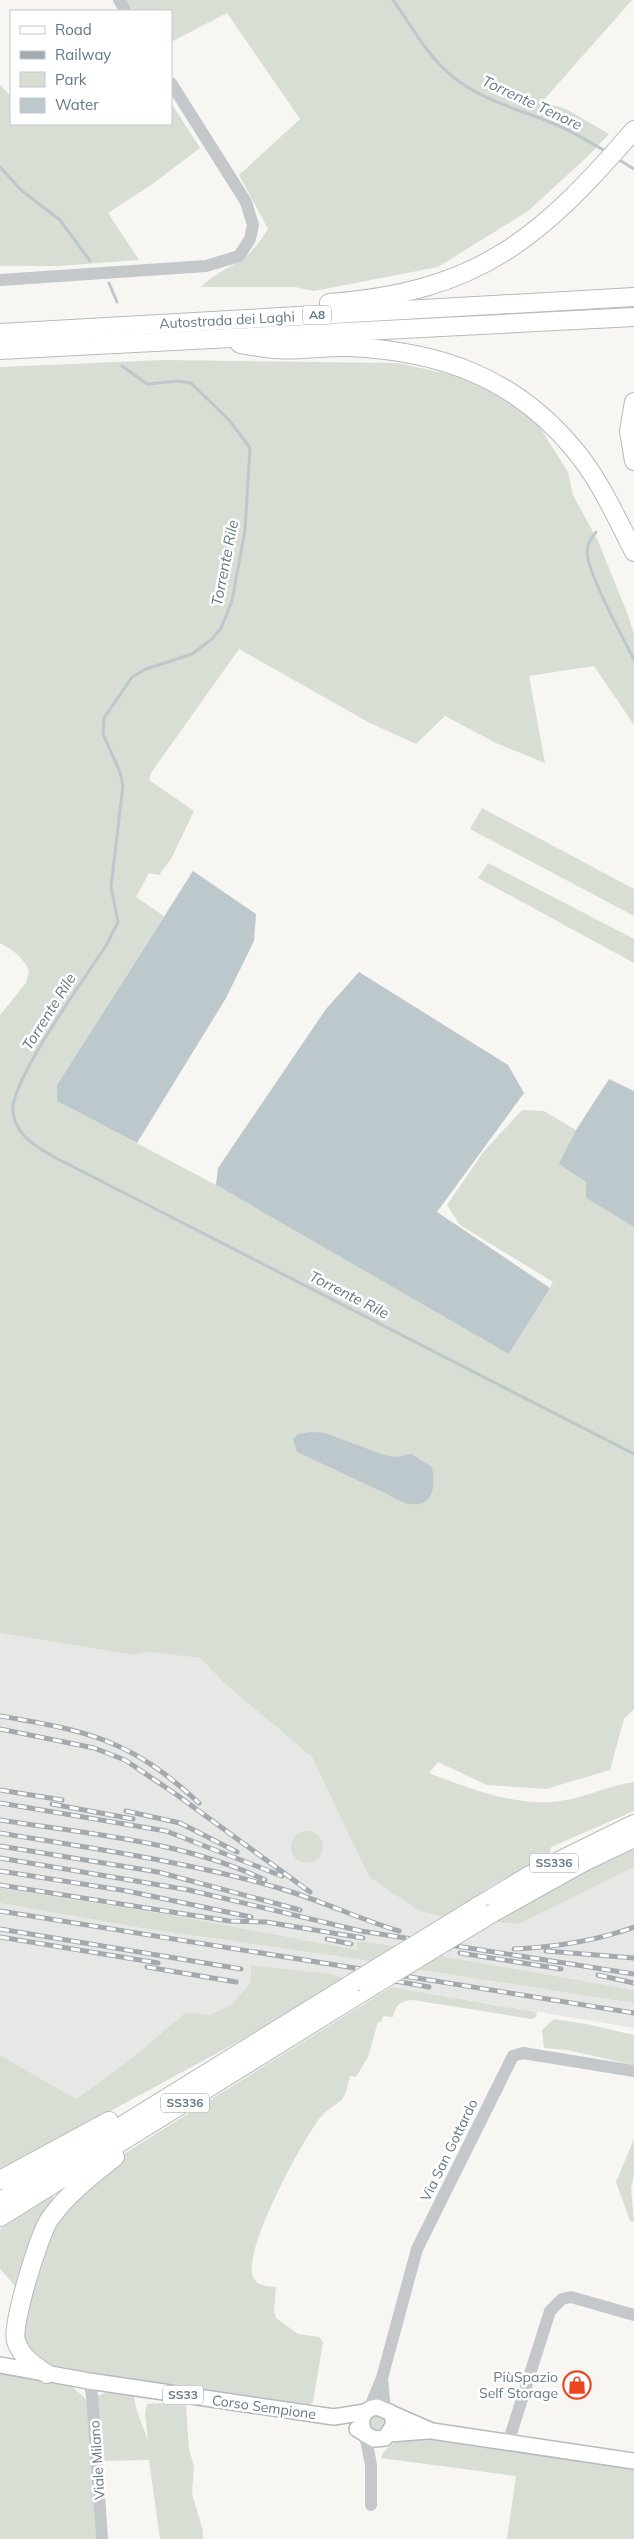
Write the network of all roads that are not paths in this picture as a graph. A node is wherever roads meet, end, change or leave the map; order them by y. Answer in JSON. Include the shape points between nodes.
{"nodes":[{"id":1,"x":172,"y":85,"type":"edge"},
{"id":2,"x":633,"y":130,"type":"edge"},
{"id":3,"x":0,"y":280,"type":"edge"},
{"id":4,"x":634,"y":298,"type":"edge"},
{"id":5,"x":634,"y":317,"type":"edge"},
{"id":6,"x":198,"y":330,"type":"junction"},
{"id":7,"x":0,"y":333,"type":"edge"},
{"id":8,"x":0,"y":350,"type":"edge"},
{"id":9,"x":634,"y":402,"type":"edge"},
{"id":10,"x":634,"y":461,"type":"edge"},
{"id":11,"x":634,"y":552,"type":"edge"},
{"id":12,"x":634,"y":1824,"type":"edge"},
{"id":13,"x":634,"y":1838,"type":"edge"},
{"id":14,"x":361,"y":1986,"type":"junction"},
{"id":15,"x":634,"y":2071,"type":"edge"},
{"id":16,"x":214,"y":2076,"type":"junction"},
{"id":17,"x":0,"y":2180,"type":"edge"},
{"id":18,"x":0,"y":2201,"type":"edge"},
{"id":19,"x":0,"y":2216,"type":"edge"},
{"id":20,"x":634,"y":2315,"type":"edge"},
{"id":21,"x":0,"y":2365,"type":"edge"},
{"id":22,"x":47,"y":2374,"type":"junction"},
{"id":23,"x":382,"y":2378,"type":"junction"},
{"id":24,"x":89,"y":2382,"type":"junction"},
{"id":25,"x":367,"y":2410,"type":"junction"},
{"id":26,"x":388,"y":2411,"type":"junction"},
{"id":27,"x":334,"y":2417,"type":"junction"},
{"id":28,"x":432,"y":2430,"type":"junction"},
{"id":29,"x":365,"y":2434,"type":"junction"},
{"id":30,"x":387,"y":2436,"type":"junction"},
{"id":31,"x":508,"y":2443,"type":"junction"},
{"id":32,"x":634,"y":2461,"type":"edge"},
{"id":33,"x":371,"y":2464,"type":"junction"},
{"id":34,"x":371,"y":2505,"type":"dead end"},
{"id":35,"x":102,"y":2539,"type":"edge"}],
"edges":[{"from":1,"to":3,"type":"street","via":[[246,202],[253,226],[250,238],[238,256],[206,266]]},
{"from":2,"to":6,"type":"highway","via":[[571,200],[527,238],[500,256],[442,283],[385,296],[280,307]]},
{"from":4,"to":6,"type":"highway","name":"Autostrada dei Laghi","number":"A8"},
{"from":5,"to":6,"type":"highway","name":"Autostrada dei Laghi","number":"A8"},
{"from":6,"to":7,"type":"highway","name":"Autostrada dei Laghi","number":"A8"},
{"from":6,"to":8,"type":"highway","name":"Autostrada dei Laghi","number":"A8"},
{"from":6,"to":11,"type":"highway","via":[[274,349],[348,347],[389,350],[444,362],[485,377],[542,415],[574,449],[608,502]]},
{"from":9,"to":10,"type":"highway","via":[[629,431]]},
{"from":12,"to":14,"type":"highway","number":"SS336","bridge":true,"via":[[530,1875]]},
{"from":13,"to":14,"type":"highway","number":"SS336","bridge":true,"via":[[584,1862]]},
{"from":14,"to":16,"type":"highway","number":"SS336"},
{"from":15,"to":23,"type":"street","name":"Via San Gottardo","via":[[523,2053],[513,2056],[417,2249]]},
{"from":16,"to":17,"type":"highway","via":[[137,2106]]},
{"from":16,"to":18,"type":"highway","number":"SS336"},
{"from":16,"to":19,"type":"highway","number":"SS336"},
{"from":16,"to":22,"type":"highway","via":[[95,2172],[69,2196],[48,2222],[16,2322],[15,2339],[21,2352]]},
{"from":20,"to":31,"type":"street","via":[[571,2297],[555,2304]]},
{"from":21,"to":22,"type":"main road","number":"SS33"},
{"from":22,"to":24,"type":"main road","name":"Corso Sempione","number":"SS33"},
{"from":23,"to":25,"type":"street","name":"Via San Gottardo"},
{"from":23,"to":26,"type":"street","name":"Via San Gottardo"},
{"from":24,"to":27,"type":"main road","name":"Corso Sempione","number":"SS33"},
{"from":24,"to":35,"type":"street","name":"Viale Milano"},
{"from":25,"to":26,"type":"main road","number":"SS33","via":[[377,2407]]},
{"from":25,"to":27,"type":"main road","name":"Corso Sempione","number":"SS33"},
{"from":25,"to":29,"type":"main road","via":[[361,2425]]},
{"from":26,"to":28,"type":"main road","number":"SS33"},
{"from":26,"to":30,"type":"main road","via":[[394,2426]]},
{"from":27,"to":29,"type":"main road","name":"Corso Sempione","number":"SS33"},
{"from":28,"to":30,"type":"main road","number":"SS33"},
{"from":28,"to":31,"type":"main road","number":"SS33"},
{"from":29,"to":30,"type":"main road","number":"SS33","via":[[374,2439]]},
{"from":29,"to":33,"type":"street"},
{"from":30,"to":33,"type":"street"},
{"from":31,"to":32,"type":"main road","number":"SS33"},
{"from":33,"to":34,"type":"street"}]}
